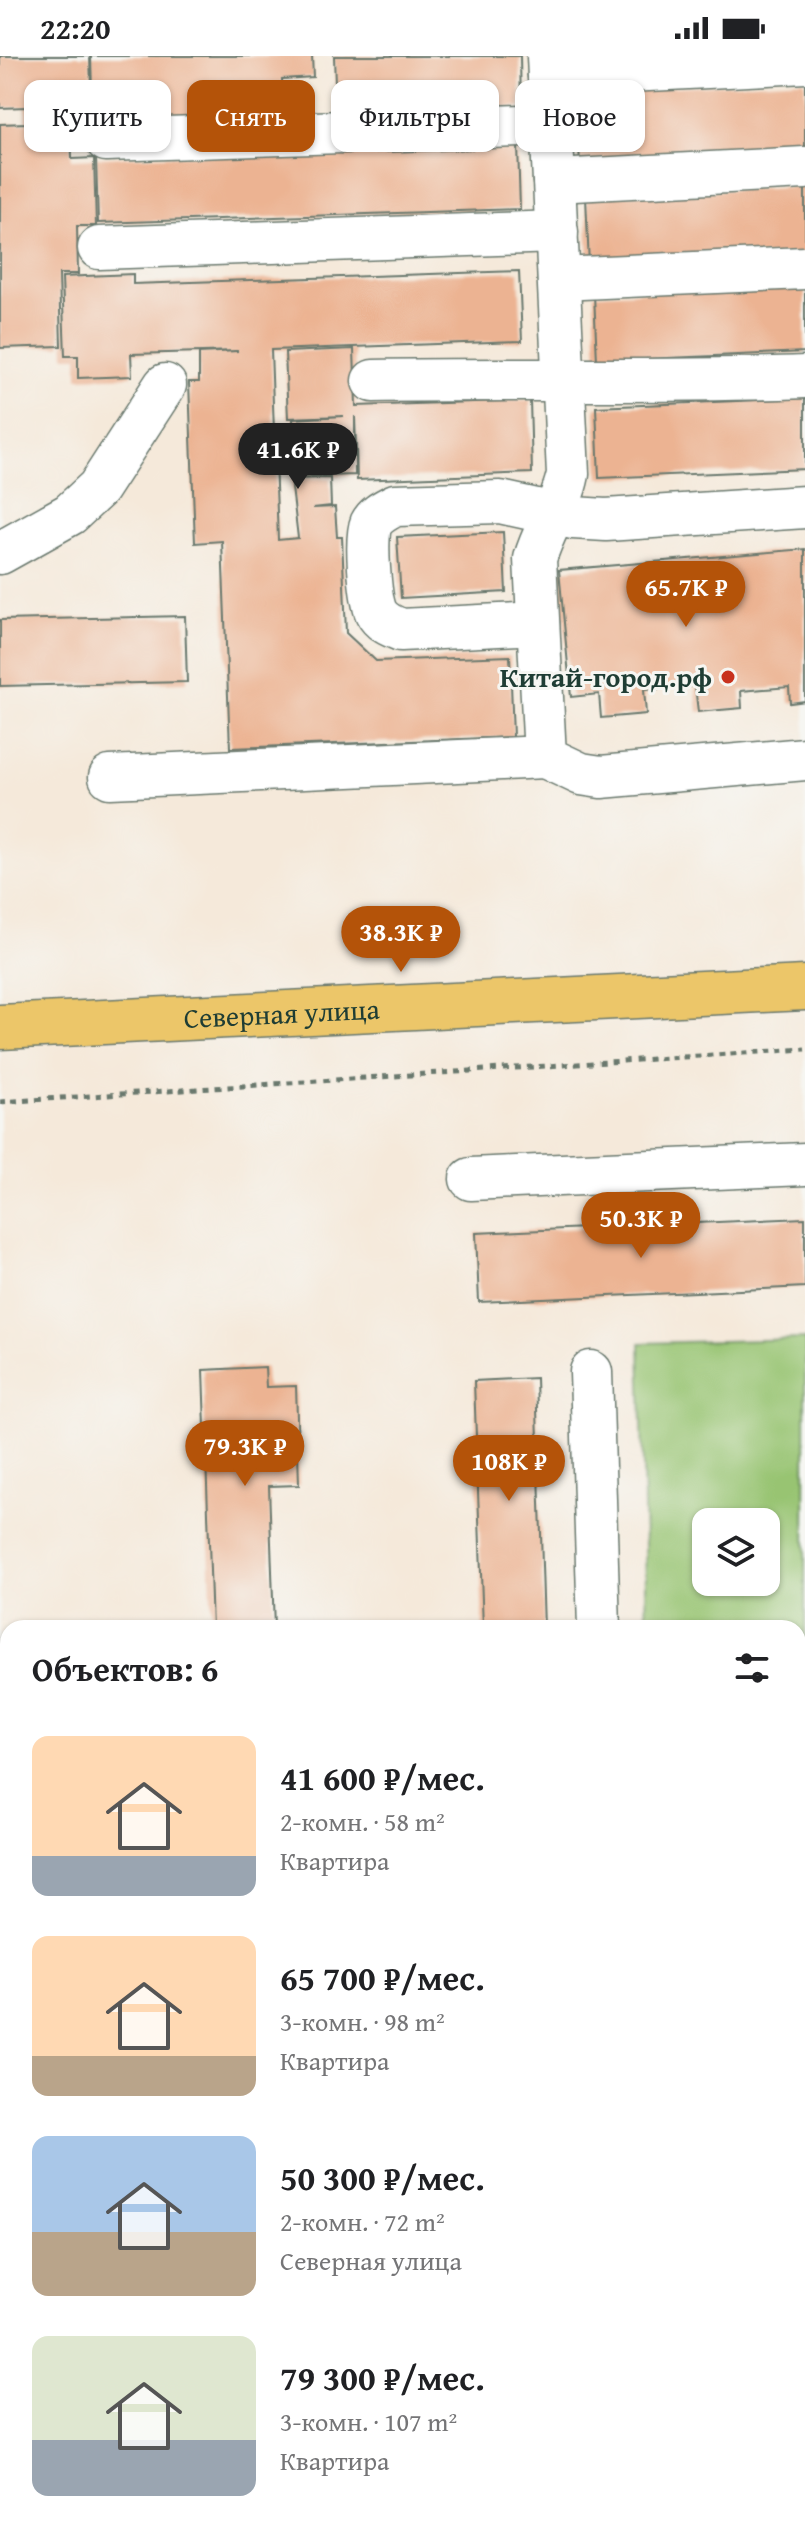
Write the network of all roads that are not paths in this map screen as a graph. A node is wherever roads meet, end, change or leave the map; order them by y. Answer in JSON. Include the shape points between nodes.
{"nodes":[{"id":1,"x":805,"y":62,"type":"edge"},
{"id":2,"x":548,"y":66,"type":"edge"},
{"id":3,"x":515,"y":126,"type":"edge"},
{"id":4,"x":171,"y":138,"type":"edge"},
{"id":5,"x":553,"y":152,"type":"edge"},
{"id":6,"x":805,"y":168,"type":"edge"},
{"id":7,"x":554,"y":181,"type":"junction"},
{"id":8,"x":557,"y":232,"type":"junction"},
{"id":9,"x":99,"y":248,"type":"dead end"},
{"id":10,"x":805,"y":268,"type":"edge"},
{"id":11,"x":559,"y":279,"type":"junction"},
{"id":12,"x":563,"y":377,"type":"junction"},
{"id":13,"x":805,"y":377,"type":"edge"},
{"id":14,"x":373,"y":381,"type":"dead end"},
{"id":15,"x":165,"y":385,"type":"dead end"},
{"id":16,"x":805,"y":507,"type":"edge"},
{"id":17,"x":553,"y":514,"type":"junction"},
{"id":18,"x":0,"y":553,"type":"edge"},
{"id":19,"x":538,"y":623,"type":"junction"},
{"id":20,"x":545,"y":757,"type":"junction"},
{"id":21,"x":805,"y":759,"type":"edge"},
{"id":22,"x":110,"y":777,"type":"dead end"},
{"id":23,"x":805,"y":988,"type":"edge"},
{"id":24,"x":0,"y":1027,"type":"edge"},
{"id":25,"x":805,"y":1164,"type":"edge"},
{"id":26,"x":471,"y":1179,"type":"dead end"},
{"id":27,"x":591,"y":1372,"type":"dead end"},
{"id":28,"x":599,"y":1620,"type":"edge"}],
"edges":[{"from":1,"to":2,"type":"lane"},
{"from":3,"to":4,"type":"lane"},
{"from":5,"to":7,"type":"lane"},
{"from":6,"to":7,"type":"lane"},
{"from":7,"to":8,"type":"lane"},
{"from":8,"to":9,"type":"lane"},
{"from":8,"to":11,"type":"lane"},
{"from":10,"to":11,"type":"lane"},
{"from":11,"to":12,"type":"lane"},
{"from":12,"to":13,"type":"lane","via":[[659,383]]},
{"from":12,"to":14,"type":"lane"},
{"from":12,"to":17,"type":"lane","via":[[568,474]]},
{"from":15,"to":18,"type":"lane","via":[[98,488],[51,526]]},
{"from":16,"to":17,"type":"lane","via":[[606,520]]},
{"from":17,"to":19,"type":"lane","via":[[535,559]]},
{"from":17,"to":19,"type":"lane","via":[[500,502],[395,505],[371,525],[373,598],[387,625],[401,630]]},
{"from":19,"to":20,"type":"lane"},
{"from":20,"to":21,"type":"lane","via":[[601,777]]},
{"from":20,"to":22,"type":"lane"},
{"from":23,"to":24,"type":"main road","name":"Северная улица"},
{"from":25,"to":26,"type":"lane"},
{"from":27,"to":28,"type":"lane"}]}
